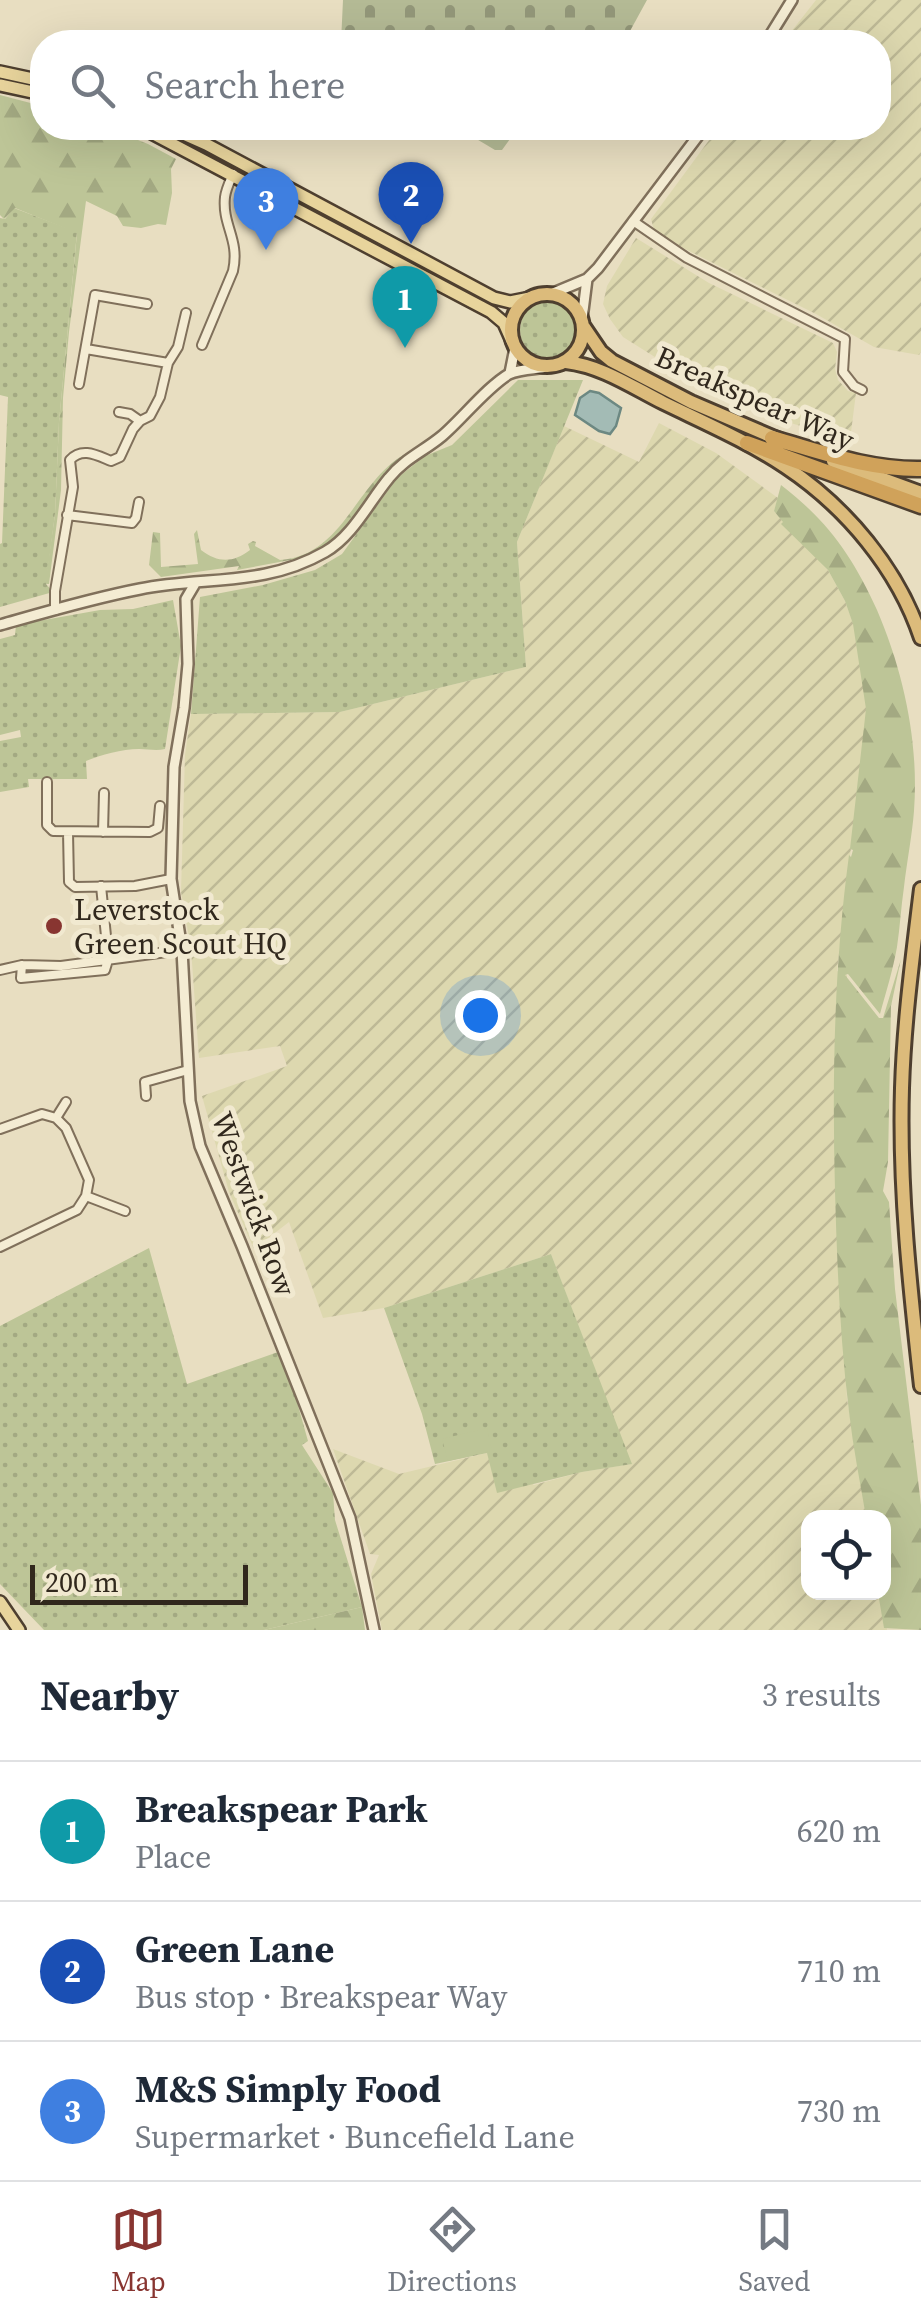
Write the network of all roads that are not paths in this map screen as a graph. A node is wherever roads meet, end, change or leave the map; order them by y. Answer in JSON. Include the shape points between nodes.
{"nodes":[{"id":1,"x":792,"y":0,"type":"edge"},
{"id":2,"x":773,"y":30,"type":"edge"},
{"id":3,"x":0,"y":72,"type":"edge"},
{"id":4,"x":30,"y":78,"type":"edge"},
{"id":5,"x":0,"y":84,"type":"edge"},
{"id":6,"x":30,"y":91,"type":"edge"},
{"id":7,"x":166,"y":140,"type":"edge"},
{"id":8,"x":197,"y":140,"type":"edge"},
{"id":9,"x":695,"y":140,"type":"edge"},
{"id":10,"x":233,"y":174,"type":"junction"},
{"id":11,"x":633,"y":222,"type":"junction"},
{"id":12,"x":588,"y":280,"type":"junction"},
{"id":13,"x":551,"y":294,"type":"junction"},
{"id":14,"x":530,"y":298,"type":"junction"},
{"id":15,"x":147,"y":304,"type":"dead end"},
{"id":16,"x":186,"y":313,"type":"dead end"},
{"id":17,"x":583,"y":323,"type":"junction"},
{"id":18,"x":514,"y":344,"type":"junction"},
{"id":19,"x":202,"y":345,"type":"dead end"},
{"id":20,"x":86,"y":349,"type":"junction"},
{"id":21,"x":566,"y":362,"type":"junction"},
{"id":22,"x":168,"y":364,"type":"junction"},
{"id":23,"x":546,"y":367,"type":"junction"},
{"id":24,"x":510,"y":374,"type":"junction"},
{"id":25,"x":79,"y":384,"type":"dead end"},
{"id":26,"x":862,"y":390,"type":"dead end"},
{"id":27,"x":119,"y":412,"type":"dead end"},
{"id":28,"x":140,"y":421,"type":"junction"},
{"id":29,"x":772,"y":438,"type":"junction"},
{"id":30,"x":746,"y":443,"type":"junction"},
{"id":31,"x":921,"y":469,"type":"edge"},
{"id":32,"x":921,"y":493,"type":"edge"},
{"id":33,"x":139,"y":502,"type":"dead end"},
{"id":34,"x":921,"y":506,"type":"edge"},
{"id":35,"x":66,"y":515,"type":"junction"},
{"id":36,"x":196,"y":582,"type":"junction"},
{"id":37,"x":170,"y":584,"type":"junction"},
{"id":38,"x":186,"y":599,"type":"junction"},
{"id":39,"x":55,"y":610,"type":"junction"},
{"id":40,"x":0,"y":625,"type":"edge"},
{"id":41,"x":921,"y":638,"type":"edge"},
{"id":42,"x":47,"y":782,"type":"dead end"},
{"id":43,"x":104,"y":793,"type":"dead end"},
{"id":44,"x":160,"y":806,"type":"dead end"},
{"id":45,"x":68,"y":832,"type":"junction"},
{"id":46,"x":103,"y":832,"type":"junction"},
{"id":47,"x":171,"y":879,"type":"junction"},
{"id":48,"x":101,"y":886,"type":"junction"},
{"id":49,"x":921,"y":889,"type":"edge"},
{"id":50,"x":107,"y":946,"type":"dead end"},
{"id":51,"x":182,"y":950,"type":"junction"},
{"id":52,"x":0,"y":970,"type":"edge"},
{"id":53,"x":188,"y":1070,"type":"junction"},
{"id":54,"x":146,"y":1096,"type":"dead end"},
{"id":55,"x":66,"y":1102,"type":"dead end"},
{"id":56,"x":56,"y":1118,"type":"junction"},
{"id":57,"x":0,"y":1130,"type":"edge"},
{"id":58,"x":86,"y":1196,"type":"junction"},
{"id":59,"x":125,"y":1212,"type":"dead end"},
{"id":60,"x":0,"y":1247,"type":"edge"},
{"id":61,"x":921,"y":1386,"type":"edge"},
{"id":62,"x":0,"y":1602,"type":"edge"},
{"id":63,"x":20,"y":1630,"type":"edge"},
{"id":64,"x":374,"y":1630,"type":"edge"}],
"edges":[{"from":1,"to":2,"type":"street"},
{"from":3,"to":4,"type":"main road"},
{"from":5,"to":6,"type":"main road"},
{"from":7,"to":10,"type":"main road"},
{"from":8,"to":14,"type":"main road","via":[[494,298]]},
{"from":9,"to":11,"type":"street"},
{"from":10,"to":18,"type":"main road","via":[[491,312]]},
{"from":10,"to":19,"type":"street","via":[[224,201],[236,250],[233,271]]},
{"from":11,"to":12,"type":"street"},
{"from":11,"to":26,"type":"street","via":[[698,264],[845,339],[843,372]]},
{"from":12,"to":13,"type":"street"},
{"from":12,"to":17,"type":"street"},
{"from":13,"to":14,"type":"highway"},
{"from":13,"to":17,"type":"highway","via":[[570,302]]},
{"from":14,"to":18,"type":"highway","via":[[512,321]]},
{"from":15,"to":20,"type":"street","via":[[95,295]]},
{"from":16,"to":22,"type":"street"},
{"from":17,"to":21,"type":"highway","via":[[582,343]]},
{"from":17,"to":29,"type":"highway","name":"Breakspear Way","via":[[612,361]]},
{"from":18,"to":23,"type":"highway","via":[[523,358]]},
{"from":18,"to":24,"type":"street"},
{"from":20,"to":22,"type":"street"},
{"from":20,"to":25,"type":"street"},
{"from":21,"to":23,"type":"highway"},
{"from":21,"to":30,"type":"highway","name":"Breakspear Way","via":[[588,365]]},
{"from":22,"to":28,"type":"street","via":[[160,397]]},
{"from":23,"to":24,"type":"street"},
{"from":24,"to":36,"type":"street","via":[[439,439],[407,458],[329,550],[284,571]]},
{"from":27,"to":28,"type":"street"},
{"from":28,"to":35,"type":"street","via":[[120,457],[111,461],[84,452],[70,460]]},
{"from":29,"to":31,"type":"highway","via":[[866,465]]},
{"from":29,"to":32,"type":"highway","name":"Breakspear Way"},
{"from":30,"to":34,"type":"highway"},
{"from":30,"to":41,"type":"highway","name":"Breakspear Way","via":[[790,470],[856,530],[892,574]]},
{"from":33,"to":35,"type":"street","via":[[132,523]]},
{"from":35,"to":39,"type":"street"},
{"from":36,"to":37,"type":"street"},
{"from":36,"to":38,"type":"street"},
{"from":37,"to":38,"type":"street"},
{"from":37,"to":39,"type":"street"},
{"from":38,"to":47,"type":"street","name":"Westwick Row","via":[[188,664],[174,767]]},
{"from":39,"to":40,"type":"street"},
{"from":42,"to":45,"type":"street","via":[[47,825]]},
{"from":43,"to":46,"type":"street"},
{"from":44,"to":46,"type":"street","via":[[158,828],[150,832]]},
{"from":45,"to":46,"type":"street"},
{"from":45,"to":48,"type":"street","via":[[69,882]]},
{"from":47,"to":48,"type":"street"},
{"from":47,"to":51,"type":"street","name":"Westwick Row"},
{"from":48,"to":50,"type":"street"},
{"from":49,"to":61,"type":"highway","via":[[903,1048],[902,1138]]},
{"from":51,"to":52,"type":"street","via":[[108,960],[105,970],[21,978],[22,965]]},
{"from":51,"to":53,"type":"street","name":"Westwick Row"},
{"from":53,"to":54,"type":"street","via":[[145,1082]]},
{"from":53,"to":64,"type":"street","name":"Westwick Row","via":[[200,1146],[350,1518]]},
{"from":55,"to":56,"type":"street"},
{"from":56,"to":57,"type":"street","via":[[42,1114]]},
{"from":56,"to":58,"type":"street","via":[[89,1180]]},
{"from":58,"to":59,"type":"street"},
{"from":58,"to":60,"type":"street","via":[[77,1210]]},
{"from":62,"to":63,"type":"main road"}]}
